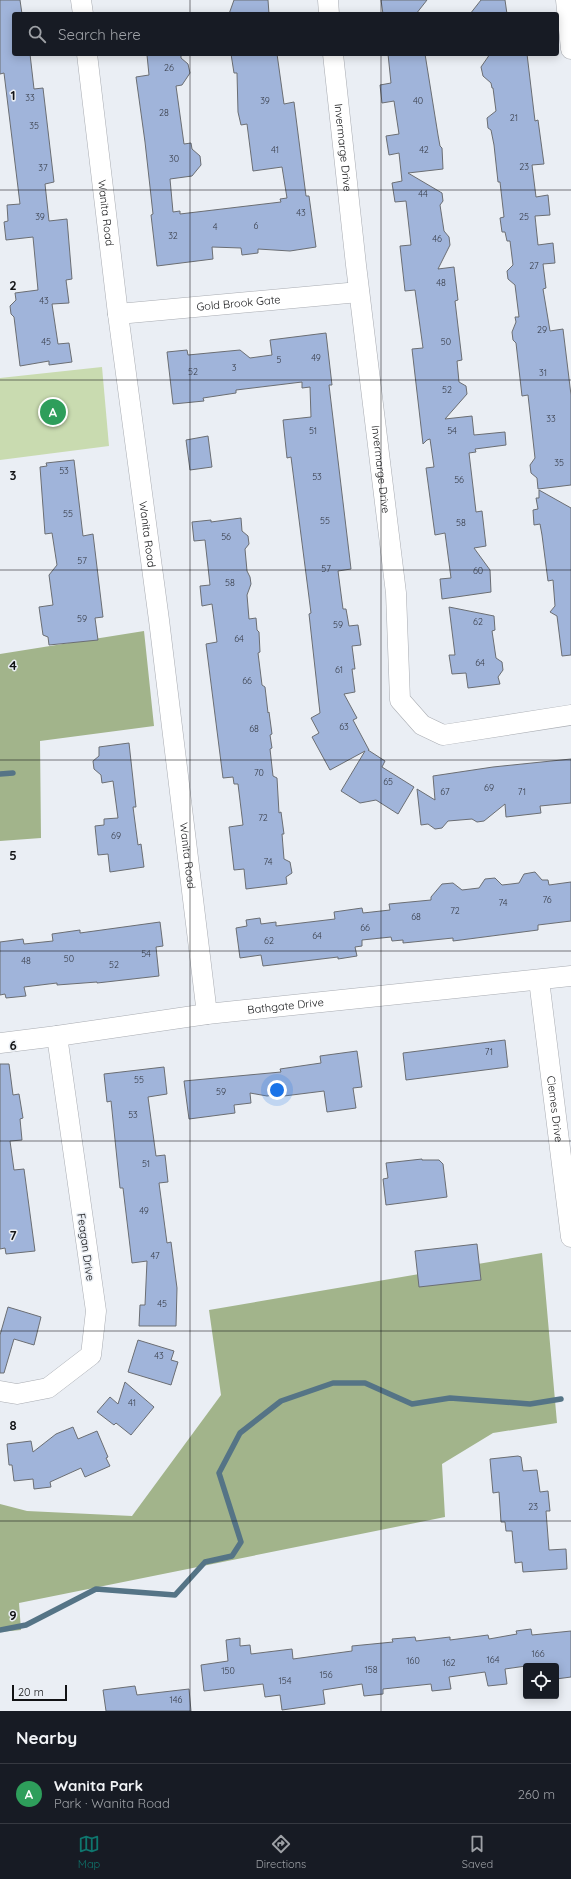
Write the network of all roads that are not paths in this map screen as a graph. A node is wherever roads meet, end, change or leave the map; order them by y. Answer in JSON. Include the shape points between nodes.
{"nodes":[{"id":1,"x":81,"y":0,"type":"edge"},
{"id":2,"x":328,"y":0,"type":"edge"},
{"id":3,"x":566,"y":0,"type":"edge"},
{"id":4,"x":82,"y":12,"type":"edge"},
{"id":5,"x":329,"y":12,"type":"edge"},
{"id":6,"x":571,"y":49,"type":"edge"},
{"id":7,"x":87,"y":56,"type":"edge"},
{"id":8,"x":334,"y":56,"type":"edge"},
{"id":9,"x":359,"y":292,"type":"junction"},
{"id":10,"x":118,"y":314,"type":"junction"},
{"id":11,"x":571,"y":715,"type":"edge"},
{"id":12,"x":571,"y":976,"type":"edge"},
{"id":13,"x":539,"y":980,"type":"junction"},
{"id":14,"x":207,"y":1014,"type":"junction"},
{"id":15,"x":56,"y":1036,"type":"junction"},
{"id":16,"x":0,"y":1043,"type":"edge"},
{"id":17,"x":571,"y":1237,"type":"edge"},
{"id":18,"x":0,"y":1391,"type":"edge"}],
"edges":[{"from":1,"to":4,"type":"street"},
{"from":2,"to":5,"type":"street"},
{"from":3,"to":6,"type":"street"},
{"from":7,"to":10,"type":"street","name":"Wanita Road"},
{"from":8,"to":9,"type":"street","name":"Invermarge Drive"},
{"from":9,"to":10,"type":"street","name":"Gold Brook Gate"},
{"from":9,"to":11,"type":"street","name":"Invermarge Drive","via":[[396,593],[400,700],[422,726],[443,735]]},
{"from":10,"to":14,"type":"street","name":"Wanita Road","via":[[160,627]]},
{"from":12,"to":13,"type":"street","name":"Bathgate Drive"},
{"from":13,"to":14,"type":"street","name":"Bathgate Drive"},
{"from":13,"to":17,"type":"street","name":"Clemes Drive"},
{"from":14,"to":15,"type":"street","name":"Bathgate Drive"},
{"from":15,"to":16,"type":"street","name":"Bathgate Drive"},
{"from":15,"to":18,"type":"street","name":"Feagan Drive","via":[[96,1311],[91,1355],[48,1388],[17,1394]]}]}
